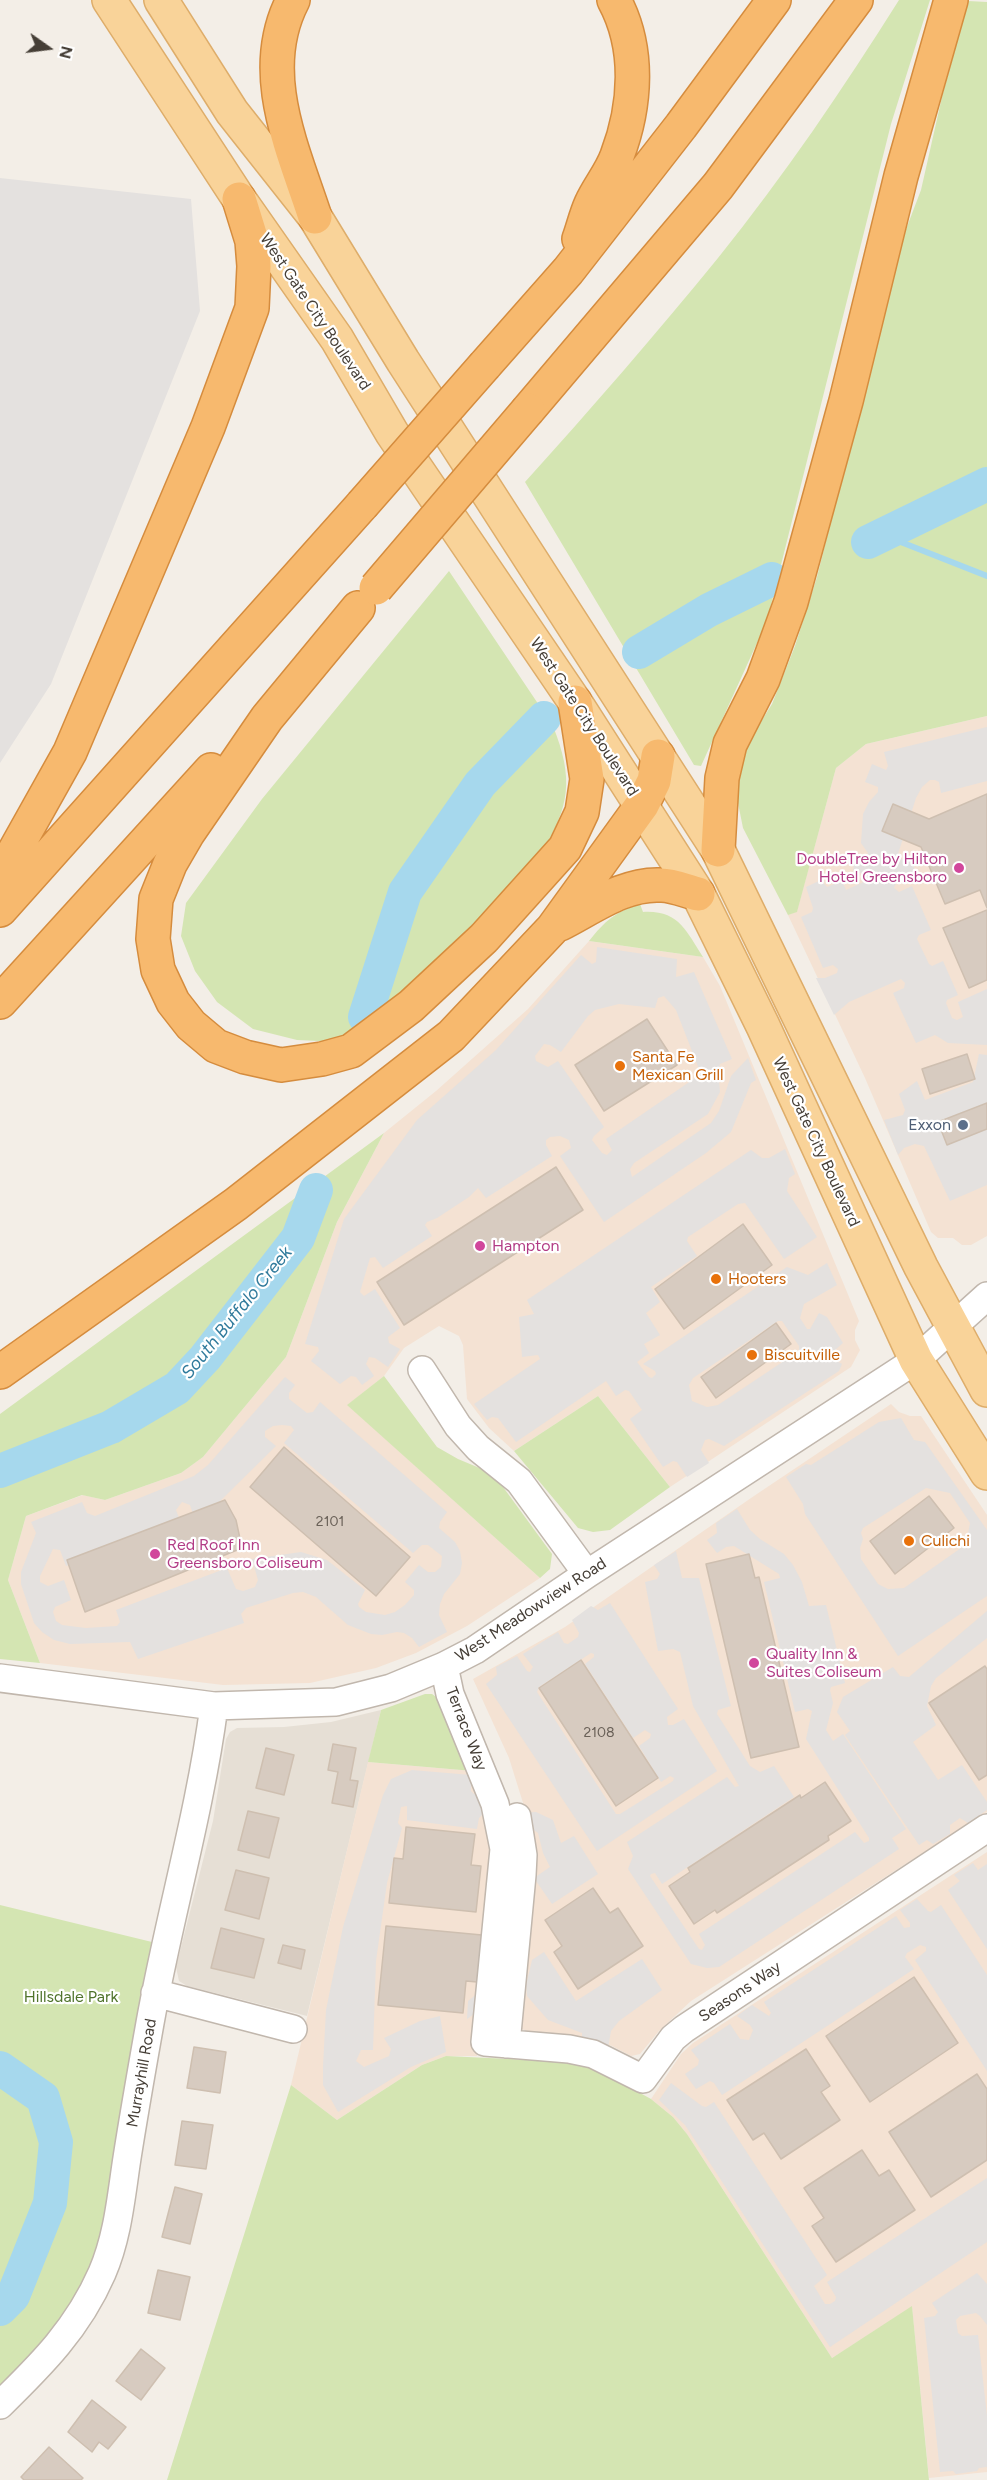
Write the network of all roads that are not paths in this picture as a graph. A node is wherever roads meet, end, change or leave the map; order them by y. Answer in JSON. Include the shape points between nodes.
{"nodes":[{"id":1,"x":110,"y":0,"type":"edge"},
{"id":2,"x":161,"y":0,"type":"edge"},
{"id":3,"x":293,"y":0,"type":"edge"},
{"id":4,"x":614,"y":0,"type":"edge"},
{"id":5,"x":774,"y":0,"type":"edge"},
{"id":6,"x":856,"y":0,"type":"edge"},
{"id":7,"x":951,"y":0,"type":"edge"},
{"id":8,"x":239,"y":199,"type":"junction"},
{"id":9,"x":315,"y":217,"type":"junction"},
{"id":10,"x":568,"y":270,"type":"junction"},
{"id":11,"x":367,"y":598,"type":"junction"},
{"id":12,"x":575,"y":702,"type":"junction"},
{"id":13,"x":658,"y":756,"type":"junction"},
{"id":14,"x":642,"y":805,"type":"junction"},
{"id":15,"x":718,"y":850,"type":"junction"},
{"id":16,"x":0,"y":877,"type":"edge"},
{"id":17,"x":698,"y":894,"type":"junction"},
{"id":18,"x":0,"y":910,"type":"edge"},
{"id":19,"x":553,"y":928,"type":"junction"},
{"id":20,"x":0,"y":1002,"type":"edge"},
{"id":21,"x":987,"y":1296,"type":"edge"},
{"id":22,"x":953,"y":1326,"type":"junction"},
{"id":23,"x":916,"y":1360,"type":"junction"},
{"id":24,"x":422,"y":1370,"type":"dead end"},
{"id":25,"x":0,"y":1372,"type":"edge"},
{"id":26,"x":987,"y":1390,"type":"edge"},
{"id":27,"x":987,"y":1473,"type":"edge"},
{"id":28,"x":587,"y":1574,"type":"junction"},
{"id":29,"x":444,"y":1666,"type":"junction"},
{"id":30,"x":0,"y":1678,"type":"edge"},
{"id":31,"x":214,"y":1706,"type":"junction"},
{"id":32,"x":987,"y":1828,"type":"edge"},
{"id":33,"x":155,"y":1993,"type":"junction"},
{"id":34,"x":293,"y":2029,"type":"dead end"},
{"id":35,"x":495,"y":2043,"type":"joint"},
{"id":36,"x":0,"y":2405,"type":"edge"}],
"edges":[{"from":1,"to":8,"type":"main road","name":"West Gate City Boulevard"},
{"from":2,"to":9,"type":"main road","via":[[232,112]]},
{"from":3,"to":9,"type":"highway","via":[[277,45],[277,90]]},
{"from":4,"to":10,"type":"highway","via":[[623,17],[634,81],[628,121],[616,158],[591,203]]},
{"from":5,"to":10,"type":"highway"},
{"from":6,"to":11,"type":"highway","bridge":true,"via":[[718,186]]},
{"from":7,"to":15,"type":"highway","via":[[901,176],[846,401],[791,602],[763,679],[730,744],[722,778]]},
{"from":8,"to":12,"type":"main road","name":"West Gate City Boulevard","via":[[337,339],[392,433]]},
{"from":8,"to":16,"type":"highway","via":[[252,241],[252,308],[208,427],[70,753]]},
{"from":9,"to":13,"type":"main road","via":[[403,361]]},
{"from":10,"to":18,"type":"highway","bridge":true},
{"from":11,"to":12,"type":"highway","via":[[267,718],[188,833],[156,899],[153,939],[158,970],[173,1002],[191,1025],[216,1046],[281,1065],[351,1051],[411,1006],[484,938],[565,848],[582,812],[587,779]]},
{"from":11,"to":20,"type":"highway"},
{"from":12,"to":14,"type":"main road","name":"West Gate City Boulevard"},
{"from":13,"to":14,"type":"highway","via":[[654,782]]},
{"from":13,"to":15,"type":"main road"},
{"from":14,"to":17,"type":"main road","name":"West Gate City Boulevard"},
{"from":14,"to":19,"type":"highway"},
{"from":15,"to":22,"type":"main road"},
{"from":17,"to":19,"type":"highway","via":[[664,885],[640,885],[621,891]]},
{"from":17,"to":23,"type":"main road","name":"West Gate City Boulevard","via":[[764,1026]]},
{"from":19,"to":25,"type":"highway","via":[[439,1047],[237,1204]]},
{"from":21,"to":22,"type":"street","name":"West Meadowview Road"},
{"from":22,"to":23,"type":"street","name":"West Meadowview Road"},
{"from":22,"to":26,"type":"main road"},
{"from":23,"to":27,"type":"main road","name":"West Gate City Boulevard"},
{"from":23,"to":28,"type":"street","name":"West Meadowview Road"},
{"from":24,"to":28,"type":"street","via":[[458,1426],[519,1481]]},
{"from":28,"to":29,"type":"street","name":"West Meadowview Road","via":[[475,1650]]},
{"from":29,"to":31,"type":"street","name":"West Meadowview Road","via":[[391,1688],[336,1702]]},
{"from":29,"to":35,"type":"street","name":"Terrace Way","via":[[450,1694],[495,1804],[504,1849]]},
{"from":30,"to":31,"type":"street","name":"West Meadowview Road"},
{"from":31,"to":33,"type":"street","name":"Murrayhill Road","via":[[195,1820]]},
{"from":32,"to":35,"type":"street","name":"Seasons Way","via":[[684,2029],[643,2079],[593,2054]]},
{"from":33,"to":34,"type":"street"},
{"from":33,"to":36,"type":"street","name":"Murrayhill Road","via":[[112,2250],[69,2332]]}]}
